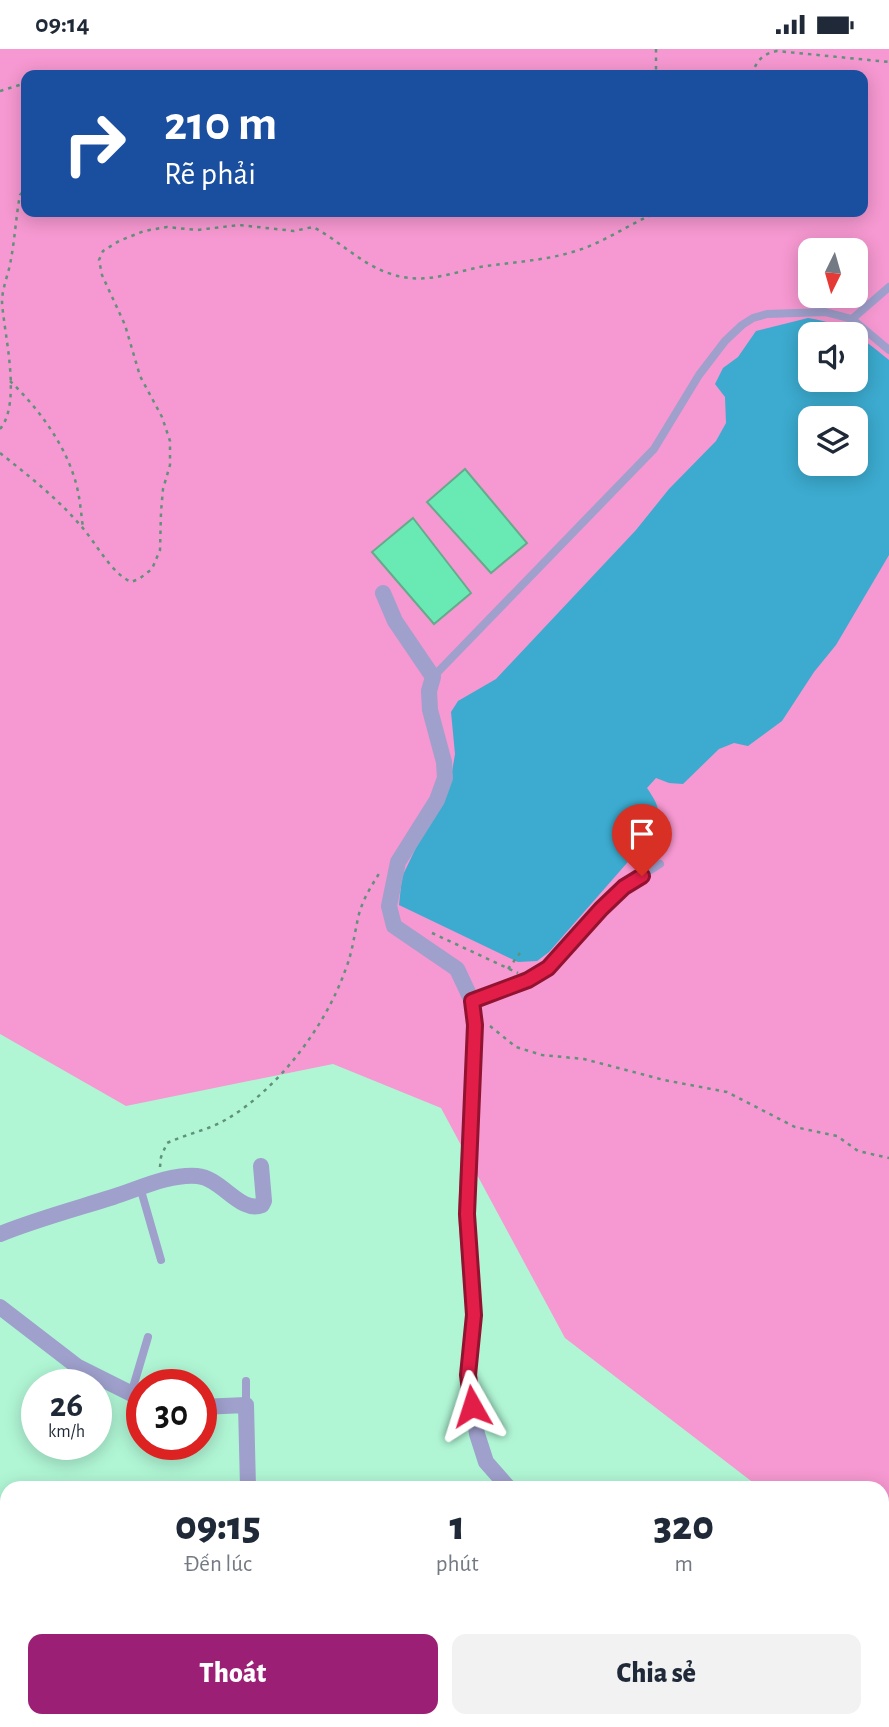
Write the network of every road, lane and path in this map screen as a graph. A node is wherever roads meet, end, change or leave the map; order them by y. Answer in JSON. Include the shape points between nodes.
{"nodes":[{"id":1,"x":656,"y":49,"type":"edge"},
{"id":2,"x":889,"y":62,"type":"edge"},
{"id":3,"x":656,"y":70,"type":"edge"},
{"id":4,"x":754,"y":70,"type":"edge"},
{"id":5,"x":21,"y":85,"type":"edge"},
{"id":6,"x":0,"y":91,"type":"edge"},
{"id":7,"x":21,"y":194,"type":"edge"},
{"id":8,"x":648,"y":217,"type":"edge"},
{"id":9,"x":889,"y":288,"type":"edge"},
{"id":10,"x":852,"y":319,"type":"junction"},
{"id":11,"x":889,"y":350,"type":"edge"},
{"id":12,"x":10,"y":381,"type":"junction"},
{"id":13,"x":0,"y":429,"type":"edge"},
{"id":14,"x":0,"y":453,"type":"edge"},
{"id":15,"x":83,"y":528,"type":"junction"},
{"id":16,"x":383,"y":593,"type":"dead end"},
{"id":17,"x":433,"y":677,"type":"junction"},
{"id":18,"x":660,"y":864,"type":"dead end"},
{"id":19,"x":384,"y":866,"type":"dead end"},
{"id":20,"x":432,"y":933,"type":"dead end"},
{"id":21,"x":520,"y":953,"type":"dead end"},
{"id":22,"x":508,"y":969,"type":"junction"},
{"id":23,"x":535,"y":975,"type":"junction"},
{"id":24,"x":472,"y":1001,"type":"junction"},
{"id":25,"x":486,"y":1021,"type":"dead end"},
{"id":26,"x":889,"y":1158,"type":"edge"},
{"id":27,"x":261,"y":1167,"type":"dead end"},
{"id":28,"x":158,"y":1182,"type":"junction"},
{"id":29,"x":141,"y":1187,"type":"junction"},
{"id":30,"x":0,"y":1234,"type":"edge"},
{"id":31,"x":161,"y":1260,"type":"dead end"},
{"id":32,"x":0,"y":1307,"type":"edge"},
{"id":33,"x":148,"y":1337,"type":"dead end"},
{"id":34,"x":142,"y":1369,"type":"edge"},
{"id":35,"x":246,"y":1381,"type":"dead end"},
{"id":36,"x":126,"y":1392,"type":"edge"},
{"id":37,"x":246,"y":1405,"type":"junction"},
{"id":38,"x":217,"y":1406,"type":"edge"},
{"id":39,"x":248,"y":1481,"type":"edge"},
{"id":40,"x":503,"y":1481,"type":"edge"}],
"edges":[{"from":1,"to":3,"type":"path"},
{"from":2,"to":4,"type":"path","via":[[777,51],[766,53]]},
{"from":5,"to":6,"type":"path"},
{"from":7,"to":12,"type":"path","via":[[2,299]]},
{"from":8,"to":15,"type":"path","via":[[573,252],[441,277],[393,275],[313,227],[294,231],[239,225],[197,230],[167,227],[119,241],[103,251],[99,260],[102,275],[170,441],[160,550],[152,569],[131,582],[120,577]]},
{"from":9,"to":10,"type":"lane"},
{"from":10,"to":11,"type":"lane"},
{"from":10,"to":17,"type":"lane","via":[[825,312],[766,314],[742,325],[699,375],[654,449]]},
{"from":12,"to":13,"type":"path","via":[[8,416]]},
{"from":12,"to":15,"type":"path","via":[[60,444],[77,487]]},
{"from":14,"to":15,"type":"path","via":[[40,484]]},
{"from":16,"to":17,"type":"street","via":[[395,621]]},
{"from":17,"to":24,"type":"street","via":[[430,710],[445,778],[437,800],[398,862],[389,906],[394,926],[457,969]]},
{"from":18,"to":23,"type":"lane","via":[[624,887],[548,968]]},
{"from":19,"to":28,"type":"path","via":[[359,913],[354,948],[342,980],[309,1038],[252,1103],[223,1121],[167,1143]]},
{"from":20,"to":22,"type":"path"},
{"from":21,"to":22,"type":"path"},
{"from":22,"to":23,"type":"path"},
{"from":23,"to":24,"type":"lane"},
{"from":24,"to":40,"type":"street","via":[[475,1025],[467,1214],[474,1315],[468,1375],[486,1462]]},
{"from":25,"to":26,"type":"path","via":[[516,1047],[727,1093],[795,1127],[836,1136],[858,1151]]},
{"from":27,"to":28,"type":"street","via":[[264,1201],[254,1209],[212,1180],[195,1176]]},
{"from":28,"to":29,"type":"street"},
{"from":29,"to":30,"type":"street"},
{"from":29,"to":31,"type":"lane"},
{"from":32,"to":36,"type":"street","via":[[78,1367]]},
{"from":33,"to":34,"type":"lane"},
{"from":35,"to":37,"type":"lane"},
{"from":37,"to":38,"type":"street"},
{"from":37,"to":39,"type":"street"}]}
